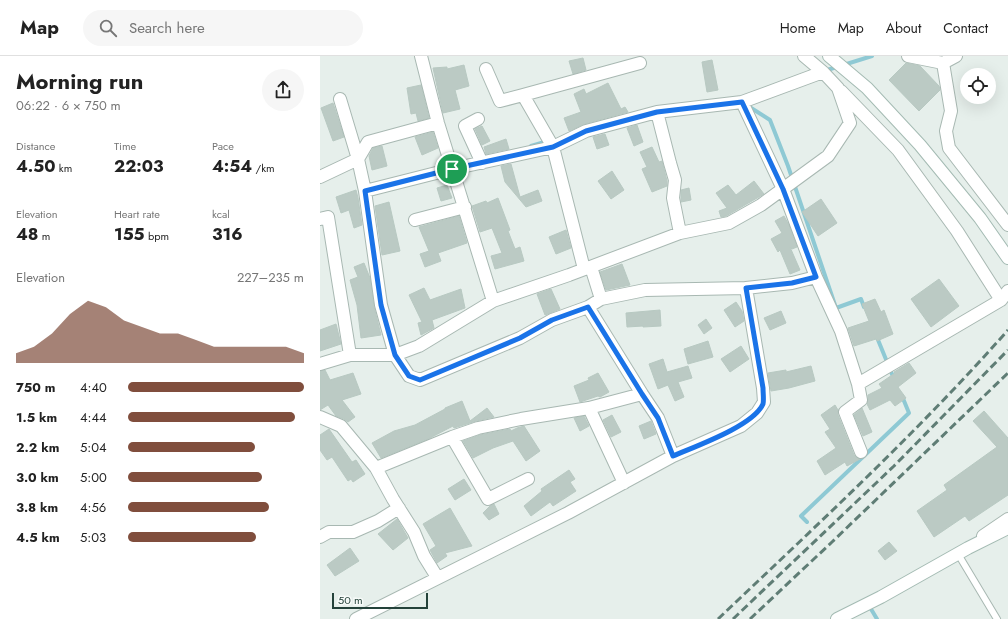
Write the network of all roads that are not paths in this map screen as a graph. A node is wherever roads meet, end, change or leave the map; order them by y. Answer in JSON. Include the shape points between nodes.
{"nodes":[{"id":1,"x":421,"y":56,"type":"edge"},
{"id":2,"x":804,"y":56,"type":"edge"},
{"id":3,"x":829,"y":56,"type":"edge"},
{"id":4,"x":908,"y":56,"type":"edge"},
{"id":5,"x":956,"y":56,"type":"edge"},
{"id":6,"x":640,"y":63,"type":"dead end"},
{"id":7,"x":943,"y":63,"type":"junction"},
{"id":8,"x":486,"y":70,"type":"dead end"},
{"id":9,"x":823,"y":72,"type":"junction"},
{"id":10,"x":838,"y":88,"type":"junction"},
{"id":11,"x":523,"y":95,"type":"junction"},
{"id":12,"x":340,"y":99,"type":"dead end"},
{"id":13,"x":742,"y":102,"type":"junction"},
{"id":14,"x":657,"y":112,"type":"junction"},
{"id":15,"x":478,"y":119,"type":"dead end"},
{"id":16,"x":438,"y":122,"type":"junction"},
{"id":17,"x":553,"y":147,"type":"junction"},
{"id":18,"x":358,"y":159,"type":"junction"},
{"id":19,"x":482,"y":163,"type":"junction"},
{"id":20,"x":452,"y":169,"type":"junction"},
{"id":21,"x":320,"y":177,"type":"edge"},
{"id":22,"x":783,"y":189,"type":"junction"},
{"id":23,"x":365,"y":191,"type":"junction"},
{"id":24,"x":465,"y":207,"type":"junction"},
{"id":25,"x":320,"y":219,"type":"edge"},
{"id":26,"x":415,"y":220,"type":"dead end"},
{"id":27,"x":1008,"y":225,"type":"edge"},
{"id":28,"x":680,"y":233,"type":"junction"},
{"id":29,"x":1008,"y":258,"type":"edge"},
{"id":30,"x":587,"y":268,"type":"junction"},
{"id":31,"x":816,"y":277,"type":"junction"},
{"id":32,"x":746,"y":288,"type":"junction"},
{"id":33,"x":1004,"y":295,"type":"edge"},
{"id":34,"x":601,"y":299,"type":"junction"},
{"id":35,"x":493,"y":301,"type":"junction"},
{"id":36,"x":588,"y":307,"type":"junction"},
{"id":37,"x":350,"y":355,"type":"junction"},
{"id":38,"x":395,"y":355,"type":"junction"},
{"id":39,"x":320,"y":364,"type":"edge"},
{"id":40,"x":858,"y":384,"type":"junction"},
{"id":41,"x":642,"y":394,"type":"junction"},
{"id":42,"x":589,"y":408,"type":"junction"},
{"id":43,"x":320,"y":417,"type":"edge"},
{"id":44,"x":452,"y":437,"type":"junction"},
{"id":45,"x":861,"y":452,"type":"dead end"},
{"id":46,"x":673,"y":456,"type":"junction"},
{"id":47,"x":376,"y":468,"type":"junction"},
{"id":48,"x":528,"y":479,"type":"dead end"},
{"id":49,"x":624,"y":483,"type":"junction"},
{"id":50,"x":399,"y":508,"type":"junction"},
{"id":51,"x":1008,"y":519,"type":"edge"},
{"id":52,"x":1008,"y":528,"type":"edge"},
{"id":53,"x":320,"y":537,"type":"edge"},
{"id":54,"x":963,"y":551,"type":"junction"},
{"id":55,"x":437,"y":577,"type":"junction"},
{"id":56,"x":356,"y":619,"type":"edge"},
{"id":57,"x":837,"y":619,"type":"edge"},
{"id":58,"x":998,"y":619,"type":"edge"}],
"edges":[{"from":1,"to":16,"type":"street"},
{"from":2,"to":9,"type":"street"},
{"from":3,"to":29,"type":"street","via":[[867,88],[920,145],[980,218]]},
{"from":4,"to":7,"type":"street"},
{"from":5,"to":7,"type":"street"},
{"from":6,"to":11,"type":"street"},
{"from":7,"to":27,"type":"street","via":[[951,111],[946,131],[949,148]]},
{"from":8,"to":11,"type":"street","via":[[500,101]]},
{"from":9,"to":10,"type":"street"},
{"from":9,"to":13,"type":"street"},
{"from":10,"to":22,"type":"street","via":[[850,123],[828,156]]},
{"from":10,"to":33,"type":"street","via":[[898,150]]},
{"from":11,"to":17,"type":"street"},
{"from":12,"to":18,"type":"street"},
{"from":13,"to":14,"type":"street"},
{"from":13,"to":22,"type":"street"},
{"from":14,"to":17,"type":"street","via":[[586,131]]},
{"from":14,"to":28,"type":"street","via":[[676,180],[673,198]]},
{"from":15,"to":19,"type":"street","via":[[465,126]]},
{"from":16,"to":18,"type":"street","via":[[368,142]]},
{"from":16,"to":20,"type":"street"},
{"from":17,"to":19,"type":"street"},
{"from":17,"to":30,"type":"street"},
{"from":18,"to":21,"type":"street"},
{"from":18,"to":23,"type":"street"},
{"from":19,"to":20,"type":"street"},
{"from":20,"to":23,"type":"street"},
{"from":20,"to":24,"type":"street"},
{"from":22,"to":28,"type":"street","via":[[729,223]]},
{"from":22,"to":31,"type":"street"},
{"from":23,"to":38,"type":"street","via":[[381,305]]},
{"from":24,"to":26,"type":"street"},
{"from":24,"to":35,"type":"street"},
{"from":25,"to":37,"type":"street","via":[[328,217]]},
{"from":28,"to":30,"type":"street"},
{"from":30,"to":34,"type":"street"},
{"from":30,"to":35,"type":"street"},
{"from":31,"to":32,"type":"street","via":[[792,283]]},
{"from":31,"to":40,"type":"street","via":[[841,331]]},
{"from":32,"to":34,"type":"street","via":[[645,290]]},
{"from":32,"to":46,"type":"street","via":[[764,402],[757,413],[741,426]]},
{"from":33,"to":40,"type":"street"},
{"from":34,"to":36,"type":"street"},
{"from":35,"to":38,"type":"street","via":[[419,346]]},
{"from":36,"to":38,"type":"street","via":[[552,320],[520,338],[420,380],[409,376]]},
{"from":36,"to":41,"type":"street"},
{"from":37,"to":38,"type":"street"},
{"from":37,"to":39,"type":"street"},
{"from":40,"to":45,"type":"street","via":[[860,400],[845,412]]},
{"from":41,"to":42,"type":"street"},
{"from":41,"to":46,"type":"street","via":[[658,418]]},
{"from":42,"to":44,"type":"street","via":[[478,428]]},
{"from":42,"to":49,"type":"street"},
{"from":43,"to":47,"type":"street","via":[[341,426]]},
{"from":44,"to":47,"type":"street"},
{"from":44,"to":48,"type":"street","via":[[488,499]]},
{"from":46,"to":49,"type":"street"},
{"from":47,"to":50,"type":"street"},
{"from":49,"to":55,"type":"street"},
{"from":50,"to":53,"type":"street","via":[[353,532],[329,532]]},
{"from":50,"to":55,"type":"street"},
{"from":51,"to":54,"type":"street"},
{"from":52,"to":54,"type":"street"},
{"from":54,"to":57,"type":"street"},
{"from":54,"to":58,"type":"lane"},
{"from":55,"to":56,"type":"street"}]}
